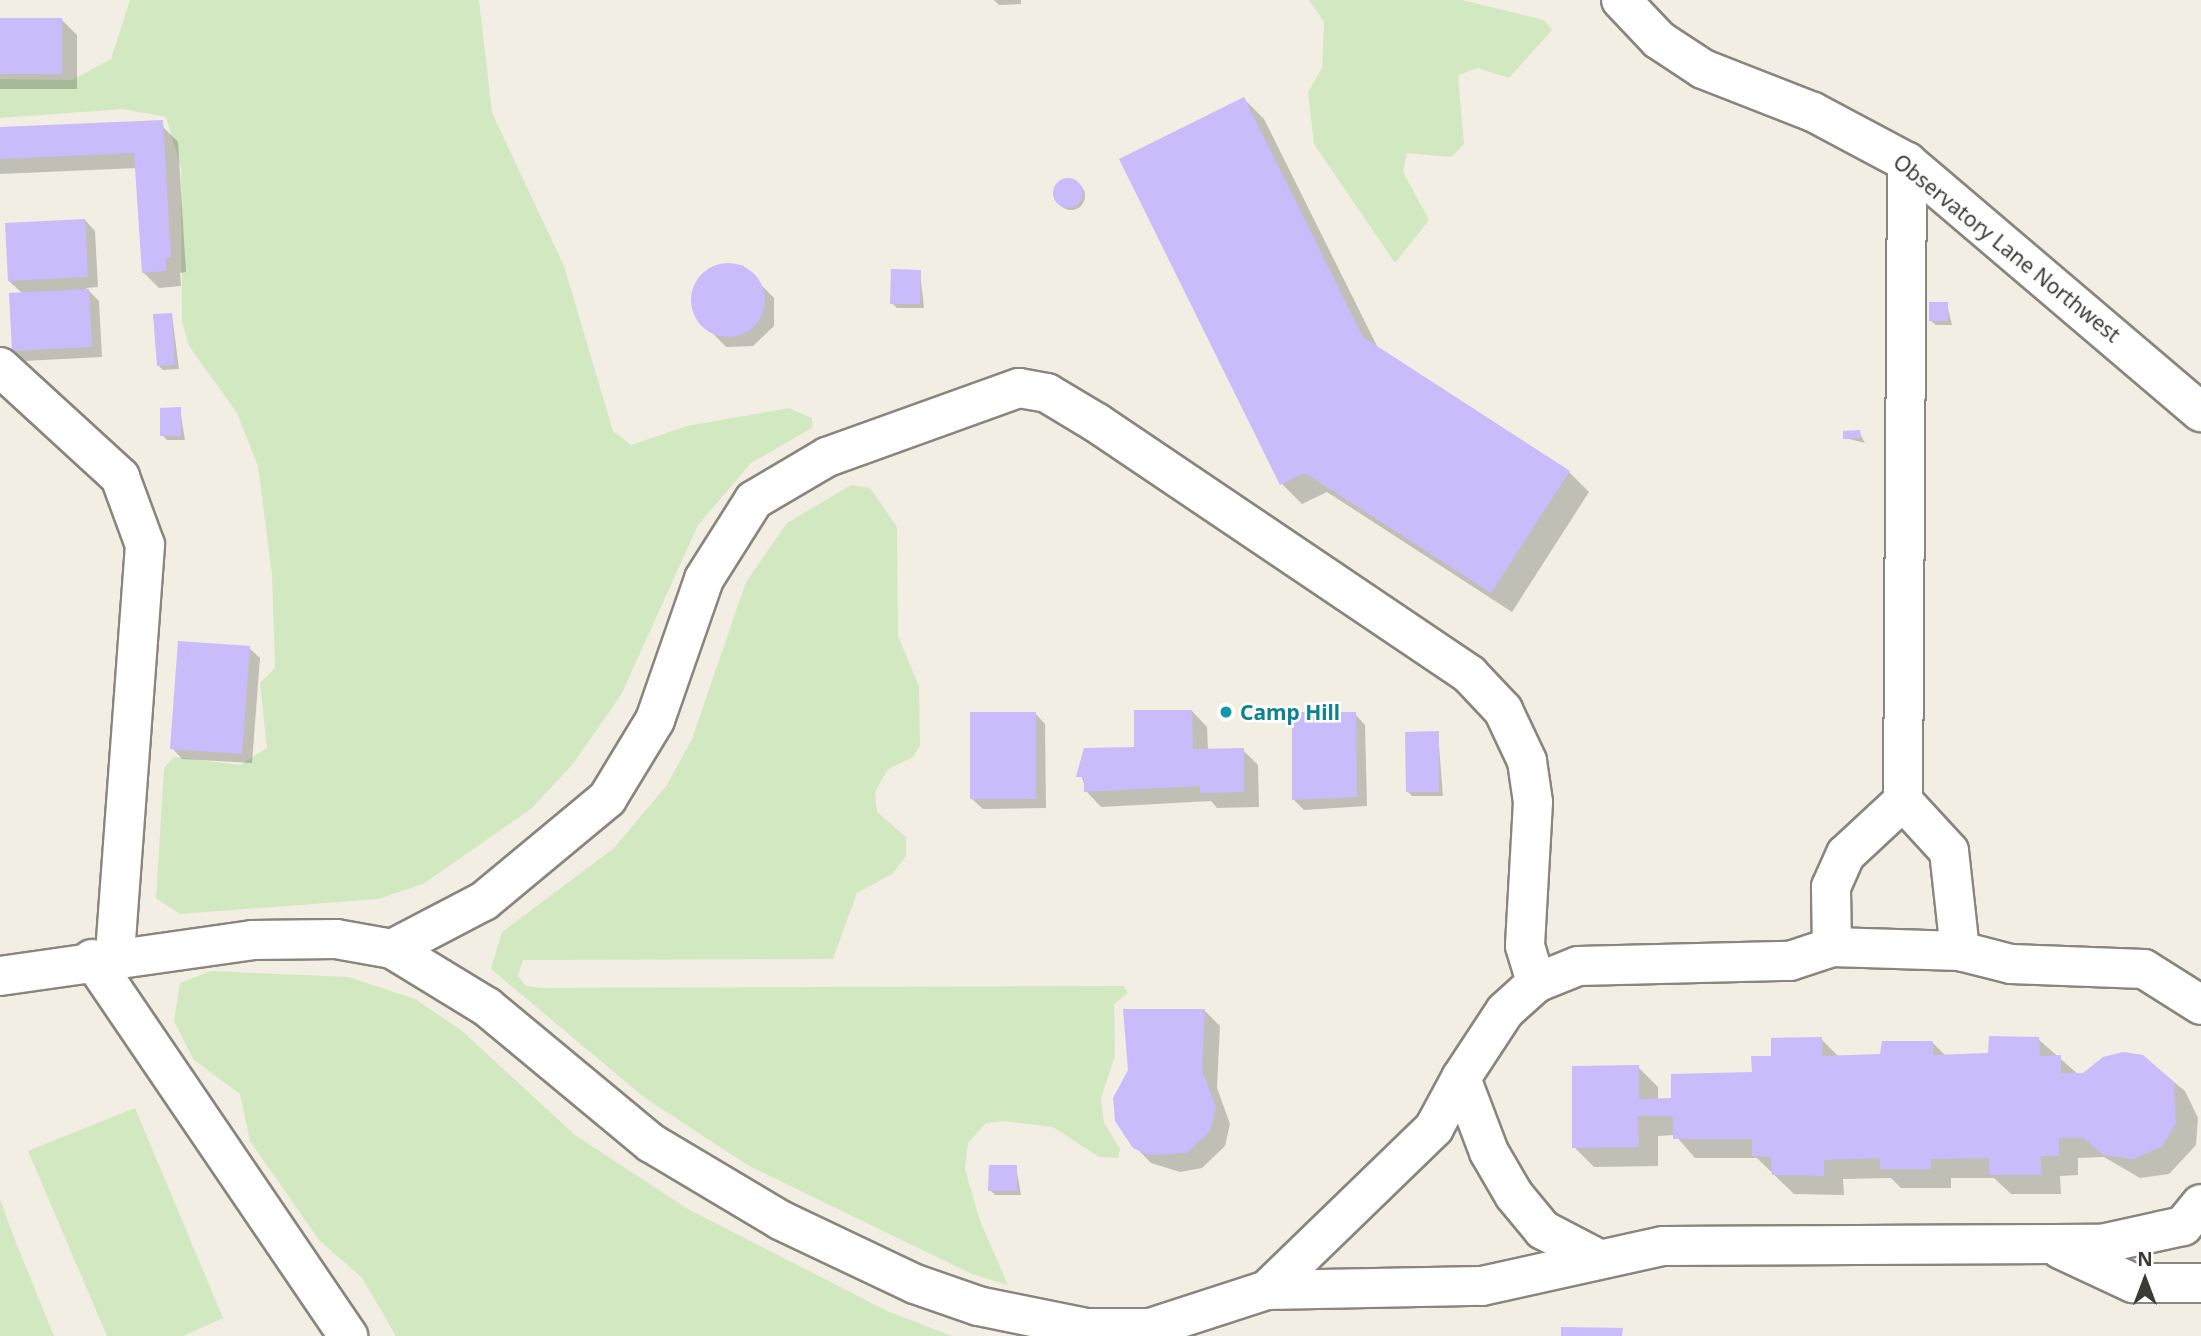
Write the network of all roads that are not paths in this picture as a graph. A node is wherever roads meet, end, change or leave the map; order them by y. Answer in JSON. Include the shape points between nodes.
{"nodes":[{"id":1,"x":1621,"y":0,"type":"edge"},
{"id":2,"x":1908,"y":162,"type":"junction"},
{"id":3,"x":0,"y":367,"type":"edge"},
{"id":4,"x":2201,"y":412,"type":"edge"},
{"id":5,"x":1903,"y":801,"type":"junction"},
{"id":6,"x":1832,"y":947,"type":"junction"},
{"id":7,"x":392,"y":949,"type":"junction"},
{"id":8,"x":1961,"y":951,"type":"junction"},
{"id":9,"x":103,"y":957,"type":"junction"},
{"id":10,"x":0,"y":976,"type":"edge"},
{"id":11,"x":1536,"y":983,"type":"junction"},
{"id":12,"x":2201,"y":1005,"type":"edge"},
{"id":13,"x":1461,"y":1078,"type":"junction"},
{"id":14,"x":2201,"y":1204,"type":"edge"},
{"id":15,"x":2051,"y":1245,"type":"junction"},
{"id":16,"x":1597,"y":1258,"type":"junction"},
{"id":17,"x":2201,"y":1283,"type":"edge"},
{"id":18,"x":1267,"y":1290,"type":"junction"},
{"id":19,"x":1151,"y":1332,"type":"edge"},
{"id":20,"x":348,"y":1336,"type":"edge"}],
"edges":[{"from":1,"to":2,"type":"street","name":"Observatory Lane Northwest","via":[[1659,40],[1703,69],[1813,112]]},
{"from":2,"to":4,"type":"street","name":"Observatory Lane Northwest"},
{"from":2,"to":5,"type":"street"},
{"from":3,"to":9,"type":"street","via":[[120,477],[145,545]]},
{"from":5,"to":6,"type":"street","via":[[1846,854],[1830,887]]},
{"from":5,"to":8,"type":"street","via":[[1949,851]]},
{"from":6,"to":8,"type":"street"},
{"from":6,"to":11,"type":"street","via":[[1790,961],[1578,966]]},
{"from":7,"to":9,"type":"street","via":[[336,939],[266,940]]},
{"from":7,"to":11,"type":"street","via":[[484,901],[607,799],[655,720],[704,579],[754,500],[827,457],[1020,388],[1047,393],[1097,423],[1469,674],[1503,710],[1527,761],[1534,802],[1525,946]]},
{"from":7,"to":19,"type":"street","via":[[487,1007],[651,1143],[790,1226],[978,1306],[1065,1326]]},
{"from":8,"to":12,"type":"street","via":[[2011,964],[2144,969]]},
{"from":9,"to":10,"type":"street"},
{"from":9,"to":20,"type":"street"},
{"from":11,"to":13,"type":"street","via":[[1505,1011]]},
{"from":13,"to":16,"type":"street","via":[[1489,1152],[1514,1195],[1544,1230]]},
{"from":13,"to":18,"type":"street","via":[[1434,1128]]},
{"from":14,"to":15,"type":"street","via":[[2183,1226],[2101,1244]]},
{"from":15,"to":16,"type":"street","via":[[1663,1246]]},
{"from":15,"to":17,"type":"street","via":[[2133,1283]]},
{"from":16,"to":18,"type":"street","via":[[1482,1286]]},
{"from":18,"to":19,"type":"street"}]}
